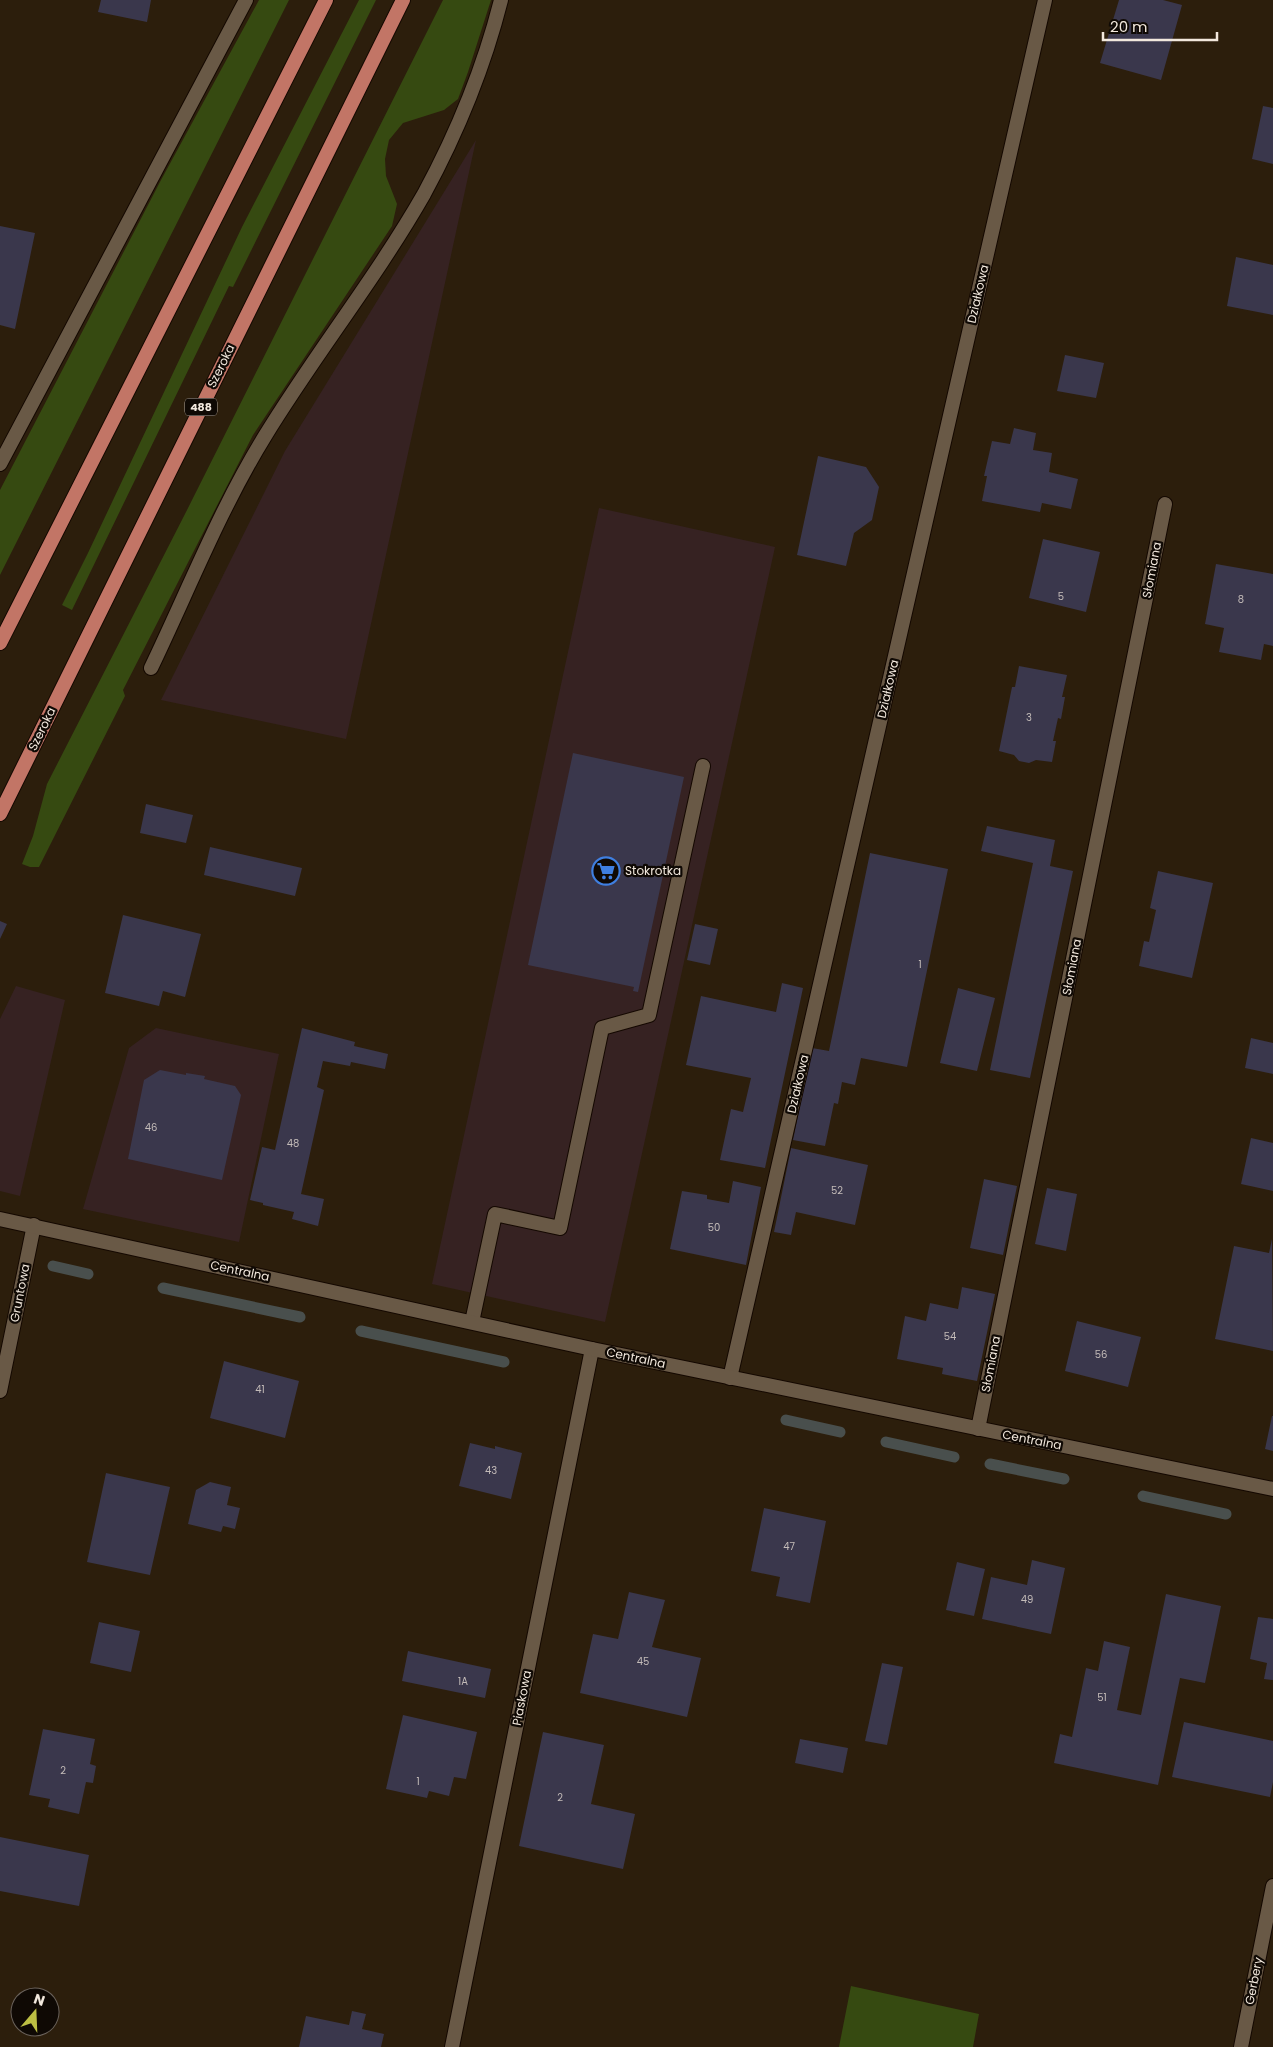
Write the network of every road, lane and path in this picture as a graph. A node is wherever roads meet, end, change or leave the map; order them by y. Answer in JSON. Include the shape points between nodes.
{"nodes":[{"id":1,"x":246,"y":0,"type":"edge"},
{"id":2,"x":326,"y":0,"type":"edge"},
{"id":3,"x":403,"y":0,"type":"edge"},
{"id":4,"x":501,"y":0,"type":"edge"},
{"id":5,"x":1046,"y":0,"type":"edge"},
{"id":6,"x":0,"y":464,"type":"edge"},
{"id":7,"x":1165,"y":504,"type":"dead end"},
{"id":8,"x":0,"y":644,"type":"edge"},
{"id":9,"x":152,"y":668,"type":"dead end"},
{"id":10,"x":703,"y":766,"type":"dead end"},
{"id":11,"x":0,"y":814,"type":"edge"},
{"id":12,"x":0,"y":1219,"type":"edge"},
{"id":13,"x":34,"y":1225,"type":"junction"},
{"id":14,"x":472,"y":1322,"type":"junction"},
{"id":15,"x":592,"y":1348,"type":"junction"},
{"id":16,"x":730,"y":1378,"type":"junction"},
{"id":17,"x":0,"y":1391,"type":"edge"},
{"id":18,"x":978,"y":1429,"type":"junction"},
{"id":19,"x":1273,"y":1489,"type":"edge"},
{"id":20,"x":1273,"y":1886,"type":"edge"},
{"id":21,"x":452,"y":2047,"type":"edge"},
{"id":22,"x":1241,"y":2047,"type":"edge"}],
"edges":[{"from":1,"to":6,"type":"street"},
{"from":2,"to":8,"type":"main road"},
{"from":3,"to":11,"type":"main road","name":"Szeroka","number":"488"},
{"from":4,"to":9,"type":"street","via":[[488,47],[436,171],[397,238],[289,397],[238,482]]},
{"from":5,"to":16,"type":"street","name":"Działkowa"},
{"from":7,"to":18,"type":"street","name":"Słomiana"},
{"from":10,"to":14,"type":"street","via":[[649,1015],[602,1028],[560,1228],[495,1214]]},
{"from":12,"to":13,"type":"street","name":"Centralna"},
{"from":13,"to":14,"type":"street","name":"Centralna"},
{"from":13,"to":17,"type":"street","name":"Gruntowa"},
{"from":14,"to":15,"type":"street","name":"Centralna"},
{"from":15,"to":16,"type":"street","name":"Centralna"},
{"from":15,"to":21,"type":"street","name":"Piaskowa"},
{"from":16,"to":18,"type":"street","name":"Centralna"},
{"from":18,"to":19,"type":"street","name":"Centralna"},
{"from":20,"to":22,"type":"street","name":"Gerbery"}]}
